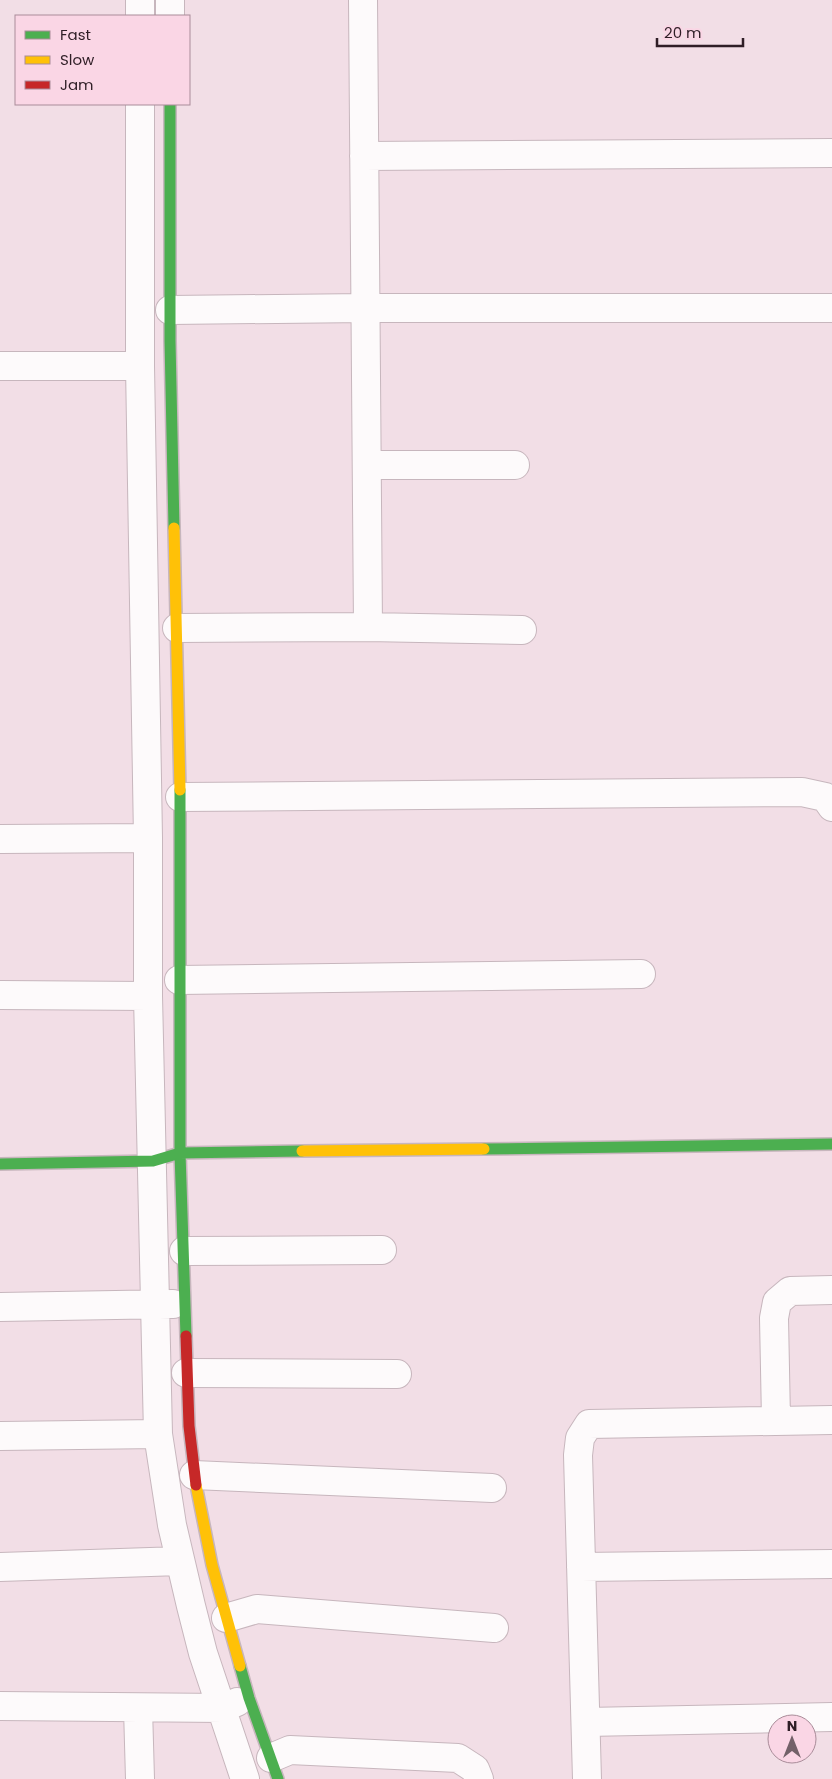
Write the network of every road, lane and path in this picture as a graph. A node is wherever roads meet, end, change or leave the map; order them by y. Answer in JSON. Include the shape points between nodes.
{"nodes":[{"id":1,"x":140,"y":0,"type":"edge"},
{"id":2,"x":170,"y":0,"type":"edge"},
{"id":3,"x":363,"y":0,"type":"edge"},
{"id":4,"x":140,"y":15,"type":"edge"},
{"id":5,"x":170,"y":15,"type":"edge"},
{"id":6,"x":140,"y":105,"type":"edge"},
{"id":7,"x":170,"y":105,"type":"edge"},
{"id":8,"x":832,"y":153,"type":"edge"},
{"id":9,"x":364,"y":156,"type":"junction"},
{"id":10,"x":366,"y":308,"type":"junction"},
{"id":11,"x":832,"y":308,"type":"edge"},
{"id":12,"x":170,"y":310,"type":"junction"},
{"id":13,"x":170,"y":341,"type":"junction"},
{"id":14,"x":140,"y":354,"type":"junction"},
{"id":15,"x":0,"y":366,"type":"edge"},
{"id":16,"x":367,"y":465,"type":"junction"},
{"id":17,"x":515,"y":465,"type":"dead end"},
{"id":18,"x":368,"y":627,"type":"junction"},
{"id":19,"x":177,"y":628,"type":"junction"},
{"id":20,"x":522,"y":630,"type":"dead end"},
{"id":21,"x":180,"y":797,"type":"junction"},
{"id":22,"x":832,"y":807,"type":"edge"},
{"id":23,"x":148,"y":838,"type":"junction"},
{"id":24,"x":0,"y":839,"type":"edge"},
{"id":25,"x":641,"y":974,"type":"dead end"},
{"id":26,"x":179,"y":980,"type":"junction"},
{"id":27,"x":0,"y":995,"type":"edge"},
{"id":28,"x":148,"y":996,"type":"junction"},
{"id":29,"x":832,"y":1144,"type":"edge"},
{"id":30,"x":180,"y":1152,"type":"junction"},
{"id":31,"x":152,"y":1161,"type":"junction"},
{"id":32,"x":0,"y":1164,"type":"edge"},
{"id":33,"x":382,"y":1250,"type":"dead end"},
{"id":34,"x":184,"y":1251,"type":"junction"},
{"id":35,"x":832,"y":1290,"type":"edge"},
{"id":36,"x":186,"y":1304,"type":"junction"},
{"id":37,"x":155,"y":1306,"type":"junction"},
{"id":38,"x":0,"y":1308,"type":"edge"},
{"id":39,"x":186,"y":1373,"type":"junction"},
{"id":40,"x":397,"y":1374,"type":"dead end"},
{"id":41,"x":776,"y":1420,"type":"junction"},
{"id":42,"x":832,"y":1420,"type":"edge"},
{"id":43,"x":158,"y":1434,"type":"junction"},
{"id":44,"x":0,"y":1436,"type":"edge"},
{"id":45,"x":194,"y":1475,"type":"junction"},
{"id":46,"x":492,"y":1488,"type":"dead end"},
{"id":47,"x":180,"y":1561,"type":"junction"},
{"id":48,"x":832,"y":1564,"type":"edge"},
{"id":49,"x":581,"y":1567,"type":"junction"},
{"id":50,"x":0,"y":1568,"type":"edge"},
{"id":51,"x":226,"y":1618,"type":"junction"},
{"id":52,"x":494,"y":1628,"type":"dead end"},
{"id":53,"x":249,"y":1698,"type":"junction"},
{"id":54,"x":0,"y":1706,"type":"edge"},
{"id":55,"x":138,"y":1708,"type":"junction"},
{"id":56,"x":223,"y":1708,"type":"junction"},
{"id":57,"x":832,"y":1717,"type":"edge"},
{"id":58,"x":586,"y":1722,"type":"junction"},
{"id":59,"x":275,"y":1769,"type":"edge"},
{"id":60,"x":140,"y":1779,"type":"edge"},
{"id":61,"x":245,"y":1779,"type":"edge"},
{"id":62,"x":479,"y":1779,"type":"edge"},
{"id":63,"x":587,"y":1779,"type":"edge"}],
"edges":[{"from":1,"to":4,"type":"street"},
{"from":2,"to":5,"type":"street"},
{"from":3,"to":9,"type":"street"},
{"from":6,"to":14,"type":"street"},
{"from":7,"to":12,"type":"street"},
{"from":8,"to":9,"type":"street"},
{"from":9,"to":10,"type":"street"},
{"from":10,"to":11,"type":"street"},
{"from":10,"to":12,"type":"street"},
{"from":10,"to":16,"type":"street"},
{"from":12,"to":13,"type":"street"},
{"from":13,"to":14,"type":"street"},
{"from":13,"to":19,"type":"street"},
{"from":14,"to":15,"type":"street"},
{"from":14,"to":23,"type":"street"},
{"from":16,"to":17,"type":"street"},
{"from":16,"to":18,"type":"street"},
{"from":18,"to":19,"type":"street"},
{"from":18,"to":20,"type":"street"},
{"from":19,"to":21,"type":"street"},
{"from":21,"to":22,"type":"street","via":[[802,792],[824,797]]},
{"from":21,"to":26,"type":"street"},
{"from":23,"to":24,"type":"street"},
{"from":23,"to":28,"type":"street"},
{"from":25,"to":26,"type":"street"},
{"from":26,"to":30,"type":"street"},
{"from":27,"to":28,"type":"street"},
{"from":28,"to":31,"type":"street"},
{"from":29,"to":30,"type":"street"},
{"from":30,"to":31,"type":"street"},
{"from":30,"to":34,"type":"street"},
{"from":31,"to":32,"type":"street"},
{"from":31,"to":37,"type":"street"},
{"from":33,"to":34,"type":"street"},
{"from":34,"to":36,"type":"street"},
{"from":35,"to":41,"type":"street","via":[[790,1291],[777,1302],[774,1318]]},
{"from":36,"to":37,"type":"street"},
{"from":36,"to":39,"type":"street"},
{"from":37,"to":38,"type":"street"},
{"from":37,"to":43,"type":"street"},
{"from":39,"to":40,"type":"street"},
{"from":39,"to":45,"type":"street"},
{"from":41,"to":42,"type":"street"},
{"from":41,"to":49,"type":"street","via":[[589,1424],[580,1438],[578,1454]]},
{"from":43,"to":44,"type":"street"},
{"from":43,"to":47,"type":"street"},
{"from":45,"to":46,"type":"street"},
{"from":45,"to":51,"type":"street"},
{"from":47,"to":50,"type":"street"},
{"from":47,"to":56,"type":"street","via":[[203,1653]]},
{"from":48,"to":49,"type":"street"},
{"from":49,"to":58,"type":"street"},
{"from":51,"to":52,"type":"street","via":[[257,1609]]},
{"from":51,"to":53,"type":"street"},
{"from":53,"to":56,"type":"street"},
{"from":53,"to":59,"type":"street"},
{"from":54,"to":55,"type":"street"},
{"from":55,"to":56,"type":"street"},
{"from":55,"to":60,"type":"street"},
{"from":56,"to":61,"type":"street"},
{"from":57,"to":58,"type":"street"},
{"from":58,"to":63,"type":"street"},
{"from":59,"to":62,"type":"street","via":[[290,1750],[458,1758],[475,1770]]}]}
